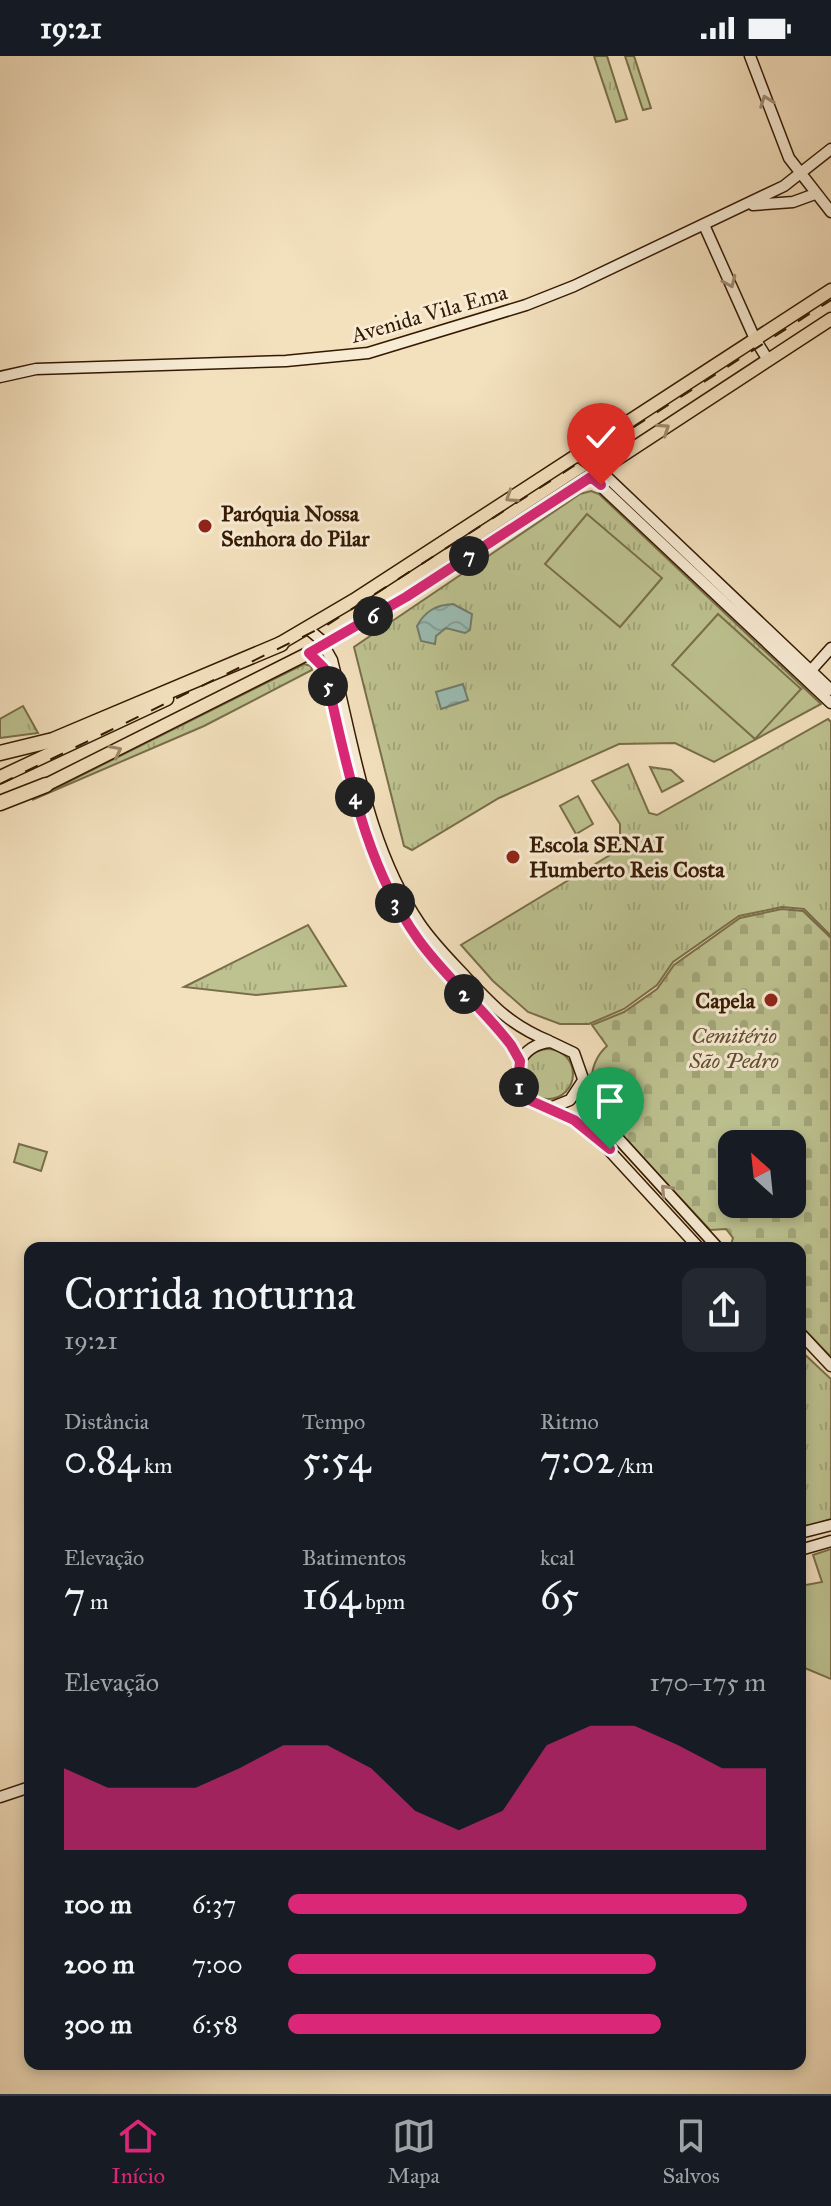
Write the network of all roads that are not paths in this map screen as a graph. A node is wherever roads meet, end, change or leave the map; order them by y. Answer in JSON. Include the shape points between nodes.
{"nodes":[{"id":1,"x":750,"y":56,"type":"edge"},
{"id":2,"x":831,"y":149,"type":"edge"},
{"id":3,"x":800,"y":176,"type":"junction"},
{"id":4,"x":815,"y":194,"type":"junction"},
{"id":5,"x":747,"y":205,"type":"junction"},
{"id":6,"x":831,"y":212,"type":"edge"},
{"id":7,"x":704,"y":225,"type":"junction"},
{"id":8,"x":831,"y":290,"type":"edge"},
{"id":9,"x":831,"y":318,"type":"edge"},
{"id":10,"x":755,"y":339,"type":"junction"},
{"id":11,"x":768,"y":360,"type":"junction"},
{"id":12,"x":0,"y":377,"type":"edge"},
{"id":13,"x":577,"y":455,"type":"junction"},
{"id":14,"x":595,"y":474,"type":"junction"},
{"id":15,"x":308,"y":629,"type":"junction"},
{"id":16,"x":281,"y":644,"type":"junction"},
{"id":17,"x":324,"y":644,"type":"junction"},
{"id":18,"x":831,"y":648,"type":"edge"},
{"id":19,"x":309,"y":653,"type":"junction"},
{"id":20,"x":808,"y":675,"type":"junction"},
{"id":21,"x":831,"y":690,"type":"edge"},
{"id":22,"x":831,"y":703,"type":"edge"},
{"id":23,"x":2,"y":752,"type":"edge"},
{"id":24,"x":0,"y":777,"type":"edge"},
{"id":25,"x":46,"y":785,"type":"joint"},
{"id":26,"x":3,"y":802,"type":"edge"},
{"id":27,"x":551,"y":1042,"type":"junction"},
{"id":28,"x":520,"y":1061,"type":"junction"},
{"id":29,"x":582,"y":1082,"type":"junction"},
{"id":30,"x":550,"y":1108,"type":"junction"},
{"id":31,"x":693,"y":1242,"type":"edge"},
{"id":32,"x":712,"y":1242,"type":"edge"},
{"id":33,"x":806,"y":1342,"type":"edge"},
{"id":34,"x":831,"y":1366,"type":"edge"},
{"id":35,"x":831,"y":1525,"type":"edge"},
{"id":36,"x":806,"y":1531,"type":"edge"},
{"id":37,"x":831,"y":1541,"type":"edge"},
{"id":38,"x":806,"y":1548,"type":"edge"},
{"id":39,"x":24,"y":1789,"type":"edge"},
{"id":40,"x":0,"y":1797,"type":"edge"}],
"edges":[{"from":3,"to":1,"type":"main road","one_way":true,"via":[[783,146]]},
{"from":2,"to":3,"type":"main road","name":"Avenida Vila Ema"},
{"from":3,"to":4,"type":"main road"},
{"from":3,"to":5,"type":"main road","name":"Avenida Vila Ema"},
{"from":4,"to":5,"type":"main road","via":[[793,202]]},
{"from":4,"to":6,"type":"main road"},
{"from":5,"to":7,"type":"main road","name":"Avenida Vila Ema"},
{"from":7,"to":10,"type":"main road","one_way":true},
{"from":7,"to":12,"type":"main road","name":"Avenida Vila Ema","via":[[545,299],[351,357],[36,369]]},
{"from":8,"to":10,"type":"main road"},
{"from":9,"to":11,"type":"main road"},
{"from":10,"to":11,"type":"main road"},
{"from":10,"to":13,"type":"main road"},
{"from":14,"to":11,"type":"main road","one_way":true},
{"from":13,"to":14,"type":"main road"},
{"from":13,"to":15,"type":"main road","one_way":true},
{"from":14,"to":17,"type":"main road"},
{"from":14,"to":20,"type":"main road"},
{"from":15,"to":16,"type":"main road"},
{"from":15,"to":17,"type":"main road"},
{"from":16,"to":23,"type":"highway","via":[[53,740]]},
{"from":16,"to":24,"type":"main road"},
{"from":17,"to":19,"type":"main road"},
{"from":17,"to":27,"type":"main road","via":[[381,849],[403,896],[436,944],[514,1026]]},
{"from":18,"to":20,"type":"main road"},
{"from":25,"to":19,"type":"main road","one_way":true},
{"from":19,"to":28,"type":"main road","via":[[324,668],[367,840],[387,889],[419,941]]},
{"from":20,"to":21,"type":"main road"},
{"from":20,"to":22,"type":"main road"},
{"from":25,"to":26,"type":"highway"},
{"from":27,"to":28,"type":"main road","via":[[533,1047]]},
{"from":27,"to":29,"type":"main road","via":[[574,1053]]},
{"from":28,"to":30,"type":"main road","via":[[521,1093]]},
{"from":29,"to":30,"type":"main road","via":[[570,1100]]},
{"from":32,"to":29,"type":"main road","one_way":true,"via":[[604,1125]]},
{"from":30,"to":31,"type":"main road","via":[[595,1135]]},
{"from":33,"to":34,"type":"main road"},
{"from":35,"to":36,"type":"main road"},
{"from":37,"to":38,"type":"main road"},
{"from":39,"to":40,"type":"main road"}]}
